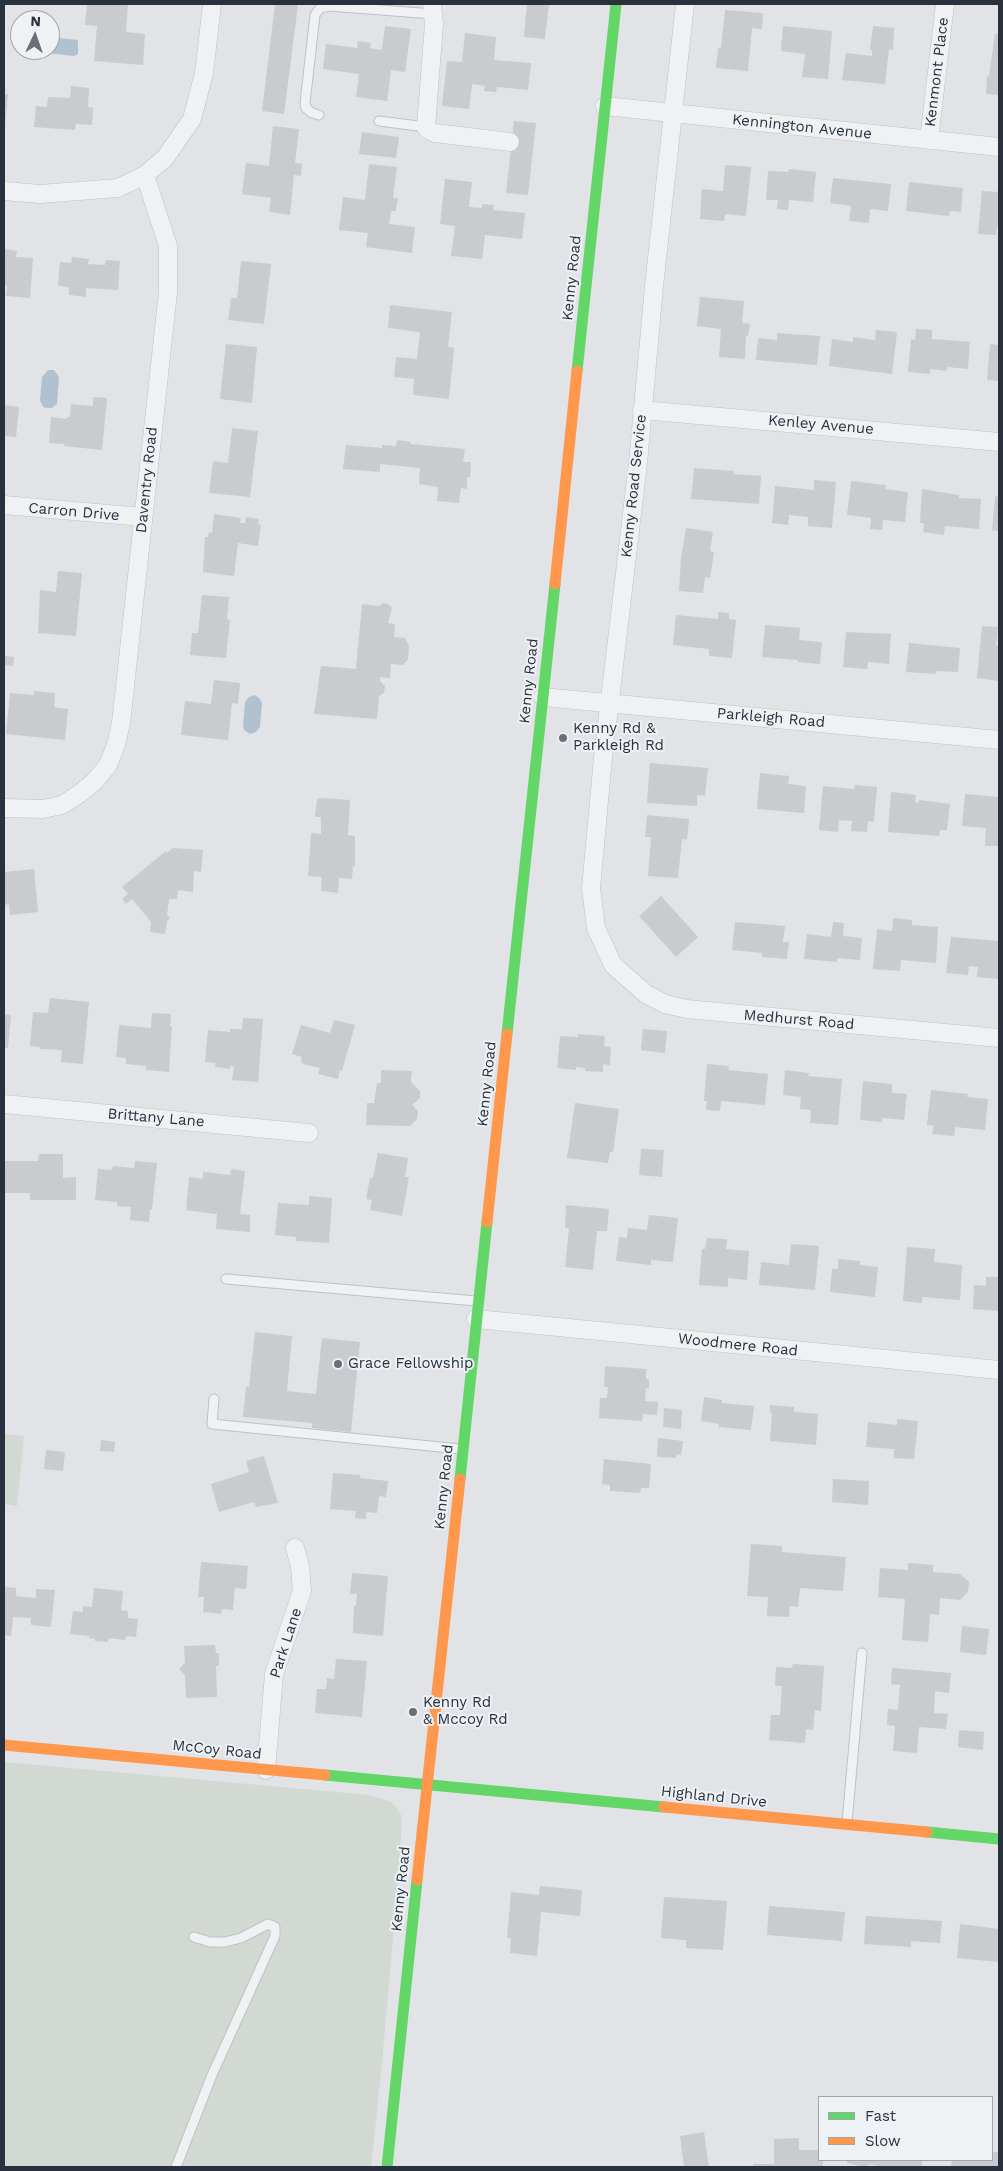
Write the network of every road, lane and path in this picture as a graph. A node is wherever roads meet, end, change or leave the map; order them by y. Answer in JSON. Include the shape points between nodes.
{"nodes":[{"id":1,"x":212,"y":4,"type":"edge"},
{"id":2,"x":616,"y":4,"type":"edge"},
{"id":3,"x":686,"y":4,"type":"edge"},
{"id":4,"x":945,"y":4,"type":"edge"},
{"id":5,"x":433,"y":9,"type":"edge"},
{"id":6,"x":605,"y":106,"type":"junction"},
{"id":7,"x":675,"y":113,"type":"junction"},
{"id":8,"x":319,"y":115,"type":"dead end"},
{"id":9,"x":379,"y":121,"type":"dead end"},
{"id":10,"x":426,"y":127,"type":"junction"},
{"id":11,"x":929,"y":140,"type":"junction"},
{"id":12,"x":510,"y":142,"type":"dead end"},
{"id":13,"x":999,"y":147,"type":"edge"},
{"id":14,"x":145,"y":175,"type":"junction"},
{"id":15,"x":4,"y":192,"type":"edge"},
{"id":16,"x":642,"y":410,"type":"junction"},
{"id":17,"x":999,"y":442,"type":"edge"},
{"id":18,"x":4,"y":506,"type":"edge"},
{"id":19,"x":143,"y":518,"type":"junction"},
{"id":20,"x":543,"y":697,"type":"junction"},
{"id":21,"x":610,"y":704,"type":"junction"},
{"id":22,"x":999,"y":740,"type":"edge"},
{"id":23,"x":4,"y":808,"type":"edge"},
{"id":24,"x":613,"y":965,"type":"joint"},
{"id":25,"x":999,"y":1038,"type":"edge"},
{"id":26,"x":4,"y":1104,"type":"edge"},
{"id":27,"x":309,"y":1133,"type":"dead end"},
{"id":28,"x":226,"y":1279,"type":"dead end"},
{"id":29,"x":478,"y":1301,"type":"junction"},
{"id":30,"x":476,"y":1320,"type":"junction"},
{"id":31,"x":999,"y":1370,"type":"edge"},
{"id":32,"x":214,"y":1399,"type":"dead end"},
{"id":33,"x":463,"y":1449,"type":"junction"},
{"id":34,"x":295,"y":1548,"type":"dead end"},
{"id":35,"x":862,"y":1653,"type":"dead end"},
{"id":36,"x":4,"y":1745,"type":"edge"},
{"id":37,"x":266,"y":1770,"type":"junction"},
{"id":38,"x":426,"y":1786,"type":"junction"},
{"id":39,"x":846,"y":1825,"type":"junction"},
{"id":40,"x":999,"y":1839,"type":"edge"},
{"id":41,"x":194,"y":1937,"type":"dead end"},
{"id":42,"x":176,"y":2167,"type":"edge"},
{"id":43,"x":387,"y":2167,"type":"edge"}],
"edges":[{"from":1,"to":14,"type":"street","via":[[204,73],[192,119],[166,158]]},
{"from":2,"to":6,"type":"main road","name":"Kenny Road"},
{"from":3,"to":7,"type":"street","name":"Kenny Road Service"},
{"from":4,"to":11,"type":"street","name":"Kenmont Place"},
{"from":5,"to":8,"type":"lane","via":[[320,8],[315,15],[305,104],[312,113]]},
{"from":5,"to":10,"type":"street"},
{"from":6,"to":7,"type":"street","name":"Kennington Avenue"},
{"from":6,"to":20,"type":"main road","name":"Kenny Road"},
{"from":7,"to":11,"type":"street","name":"Kennington Avenue"},
{"from":7,"to":16,"type":"street","name":"Kenny Road Service"},
{"from":9,"to":10,"type":"lane"},
{"from":10,"to":12,"type":"street","via":[[436,133]]},
{"from":11,"to":13,"type":"street","name":"Kennington Avenue"},
{"from":14,"to":15,"type":"street","via":[[118,188],[40,194]]},
{"from":14,"to":19,"type":"street","name":"Daventry Road","via":[[168,246],[168,292]]},
{"from":16,"to":17,"type":"street","name":"Kenley Avenue"},
{"from":16,"to":21,"type":"street","name":"Kenny Road Service"},
{"from":18,"to":19,"type":"street","name":"Carron Drive"},
{"from":19,"to":23,"type":"street","name":"Daventry Road","via":[[121,723],[108,765],[94,782],[62,805],[43,809]]},
{"from":20,"to":21,"type":"street","name":"Parkleigh Road"},
{"from":20,"to":29,"type":"main road","name":"Kenny Road"},
{"from":21,"to":22,"type":"street","name":"Parkleigh Road"},
{"from":21,"to":24,"type":"street","name":"Kenny Road Service","via":[[591,888],[596,928]]},
{"from":24,"to":25,"type":"street","name":"Medhurst Road","via":[[646,994],[687,1010]]},
{"from":26,"to":27,"type":"street","name":"Brittany Lane"},
{"from":28,"to":29,"type":"lane"},
{"from":29,"to":30,"type":"main road","name":"Kenny Road"},
{"from":30,"to":31,"type":"street","name":"Woodmere Road"},
{"from":30,"to":33,"type":"main road","name":"Kenny Road"},
{"from":32,"to":33,"type":"lane","via":[[212,1424]]},
{"from":33,"to":38,"type":"main road","name":"Kenny Road"},
{"from":34,"to":37,"type":"street","name":"Park Lane","via":[[302,1591],[274,1674]]},
{"from":35,"to":39,"type":"lane"},
{"from":36,"to":37,"type":"main road","name":"McCoy Road"},
{"from":37,"to":38,"type":"main road","name":"McCoy Road"},
{"from":38,"to":39,"type":"main road","name":"Highland Drive"},
{"from":38,"to":43,"type":"main road","name":"Kenny Road"},
{"from":39,"to":40,"type":"main road","name":"Highland Drive"},
{"from":41,"to":42,"type":"lane","via":[[225,1942],[268,1924],[275,1927],[275,1936],[212,2075]]}]}
